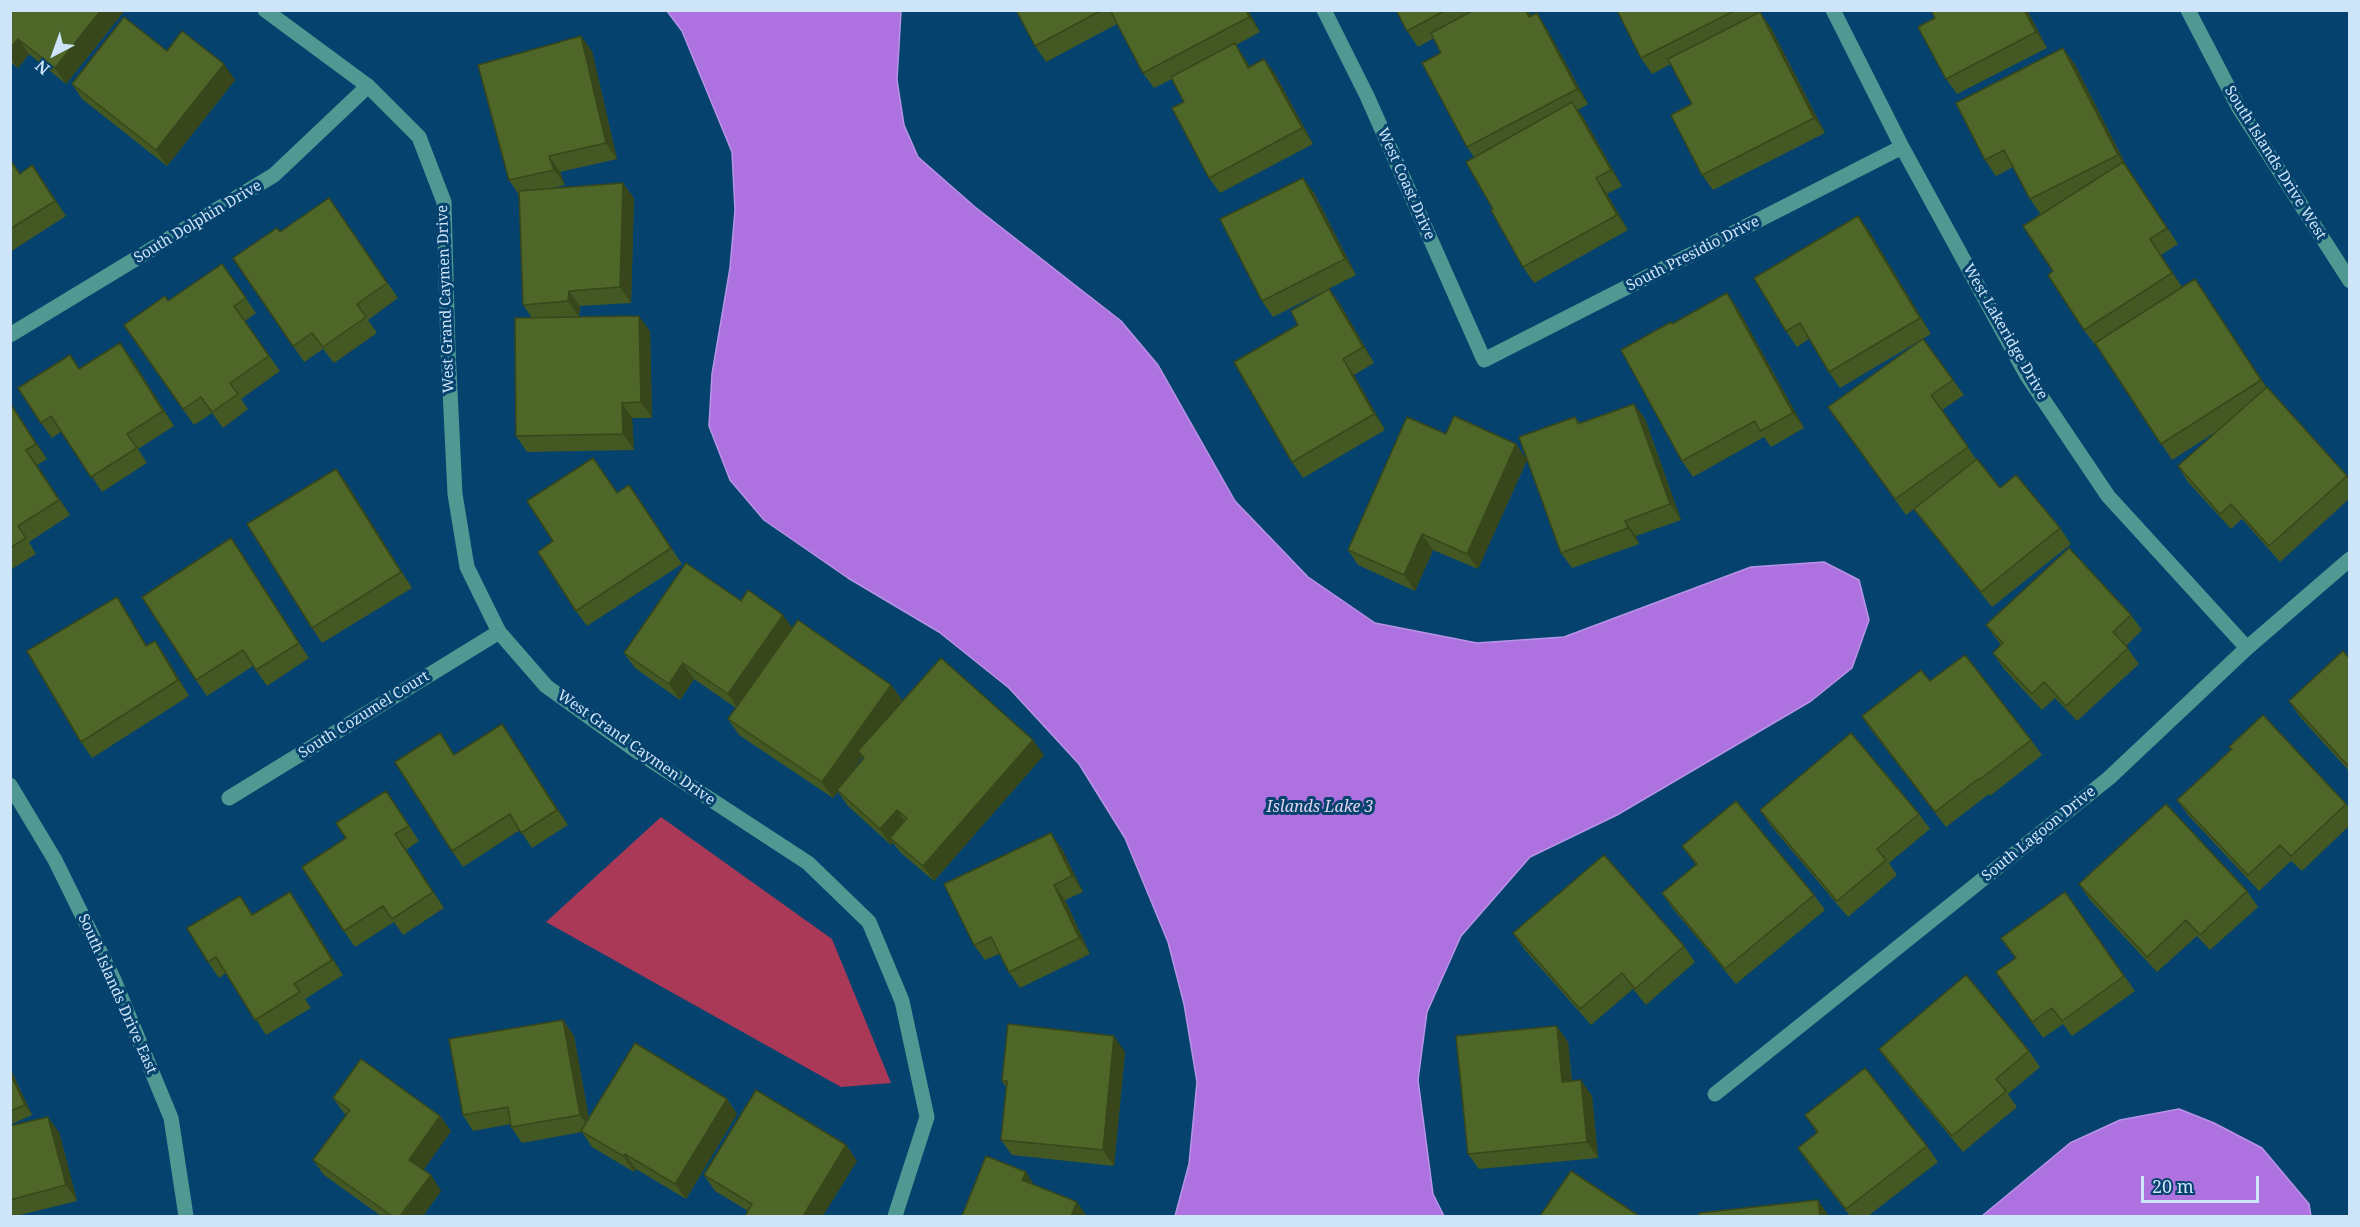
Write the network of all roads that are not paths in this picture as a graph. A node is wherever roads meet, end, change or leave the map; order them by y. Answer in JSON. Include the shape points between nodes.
{"nodes":[{"id":1,"x":265,"y":10,"type":"edge"},
{"id":2,"x":1324,"y":10,"type":"edge"},
{"id":3,"x":1833,"y":10,"type":"edge"},
{"id":4,"x":2188,"y":10,"type":"edge"},
{"id":5,"x":368,"y":86,"type":"junction"},
{"id":6,"x":1902,"y":147,"type":"junction"},
{"id":7,"x":2349,"y":281,"type":"edge"},
{"id":8,"x":10,"y":335,"type":"edge"},
{"id":9,"x":1484,"y":360,"type":"joint"},
{"id":10,"x":2349,"y":559,"type":"edge"},
{"id":11,"x":499,"y":632,"type":"junction"},
{"id":12,"x":2247,"y":648,"type":"junction"},
{"id":13,"x":10,"y":785,"type":"edge"},
{"id":14,"x":229,"y":798,"type":"dead end"},
{"id":15,"x":1715,"y":1094,"type":"dead end"},
{"id":16,"x":186,"y":1216,"type":"edge"},
{"id":17,"x":895,"y":1216,"type":"edge"}],
"edges":[{"from":1,"to":5,"type":"street","name":"West Grand Caymen Drive"},
{"from":2,"to":9,"type":"street","name":"West Coast Drive","via":[[1367,96]]},
{"from":3,"to":6,"type":"street","name":"West Lakeridge Drive"},
{"from":4,"to":7,"type":"street","name":"South Islands Drive West","via":[[2239,108]]},
{"from":5,"to":8,"type":"street","name":"South Dolphin Drive","via":[[274,175]]},
{"from":5,"to":11,"type":"street","name":"West Grand Caymen Drive","via":[[419,137],[444,202],[455,494],[467,567]]},
{"from":6,"to":9,"type":"street","name":"South Presidio Drive"},
{"from":6,"to":12,"type":"street","name":"West Lakeridge Drive","via":[[2026,374],[2108,496]]},
{"from":10,"to":12,"type":"street","name":"South Lagoon Drive"},
{"from":11,"to":14,"type":"street","name":"South Cozumel Court"},
{"from":11,"to":17,"type":"street","name":"West Grand Caymen Drive","via":[[546,686],[635,750],[807,863],[869,922],[902,1001],[927,1117]]},
{"from":12,"to":15,"type":"street","name":"South Lagoon Drive","via":[[2109,778]]},
{"from":13,"to":16,"type":"street","name":"South Islands Drive East","via":[[55,860],[109,970],[171,1118]]}]}
